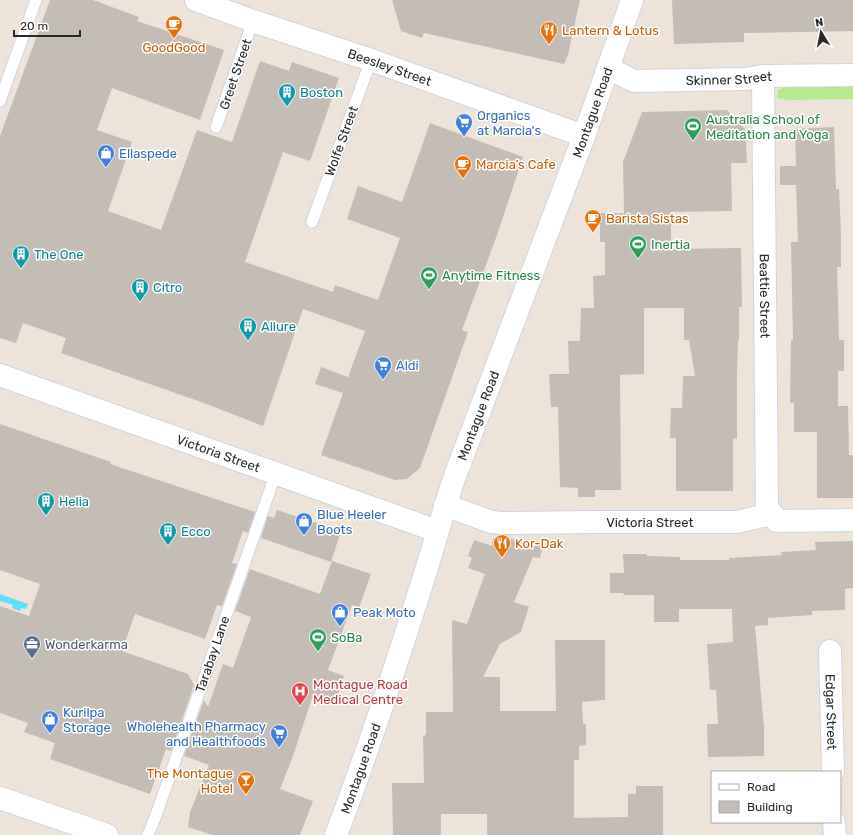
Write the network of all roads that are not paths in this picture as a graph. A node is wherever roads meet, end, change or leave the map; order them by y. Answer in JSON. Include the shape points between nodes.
{"nodes":[{"id":1,"x":36,"y":0,"type":"edge"},
{"id":2,"x":196,"y":0,"type":"edge"},
{"id":3,"x":632,"y":0,"type":"edge"},
{"id":4,"x":253,"y":21,"type":"junction"},
{"id":5,"x":371,"y":60,"type":"junction"},
{"id":6,"x":608,"y":68,"type":"junction"},
{"id":7,"x":853,"y":75,"type":"edge"},
{"id":8,"x":763,"y":76,"type":"junction"},
{"id":9,"x":0,"y":101,"type":"edge"},
{"id":10,"x":216,"y":127,"type":"dead end"},
{"id":11,"x":584,"y":136,"type":"junction"},
{"id":12,"x":312,"y":222,"type":"dead end"},
{"id":13,"x":0,"y":375,"type":"edge"},
{"id":14,"x":276,"y":473,"type":"junction"},
{"id":15,"x":445,"y":505,"type":"junction"},
{"id":16,"x":771,"y":514,"type":"junction"},
{"id":17,"x":853,"y":520,"type":"edge"},
{"id":18,"x":437,"y":530,"type":"junction"},
{"id":19,"x":830,"y":651,"type":"dead end"},
{"id":20,"x":833,"y":771,"type":"edge"},
{"id":21,"x":0,"y":798,"type":"edge"},
{"id":22,"x":834,"y":823,"type":"edge"},
{"id":23,"x":108,"y":835,"type":"edge"},
{"id":24,"x":148,"y":835,"type":"edge"},
{"id":25,"x":336,"y":835,"type":"edge"},
{"id":26,"x":835,"y":835,"type":"edge"}],
"edges":[{"from":1,"to":9,"type":"lane"},
{"from":2,"to":4,"type":"street","name":"Beesley Street"},
{"from":3,"to":6,"type":"street","name":"Montague Road"},
{"from":4,"to":5,"type":"street","name":"Beesley Street"},
{"from":4,"to":10,"type":"lane","name":"Greet Street"},
{"from":5,"to":11,"type":"street","name":"Beesley Street"},
{"from":5,"to":12,"type":"lane","name":"Wolfe Street"},
{"from":6,"to":8,"type":"street","name":"Skinner Street","via":[[634,81],[745,79]]},
{"from":6,"to":11,"type":"street","name":"Montague Road"},
{"from":7,"to":8,"type":"street","name":"Skinner Street"},
{"from":8,"to":16,"type":"street","name":"Beattie Street","via":[[767,507]]},
{"from":11,"to":15,"type":"street","name":"Montague Road"},
{"from":13,"to":14,"type":"street","name":"Victoria Street"},
{"from":14,"to":18,"type":"street","name":"Victoria Street"},
{"from":14,"to":24,"type":"lane","name":"Tarabay Lane"},
{"from":15,"to":16,"type":"street","name":"Victoria Street","via":[[502,524],[737,522]]},
{"from":15,"to":18,"type":"street","name":"Montague Road"},
{"from":16,"to":17,"type":"street","via":[[777,521]]},
{"from":18,"to":25,"type":"street","name":"Montague Road","via":[[370,741]]},
{"from":19,"to":20,"type":"street","name":"Edgar Street"},
{"from":21,"to":23,"type":"street"},
{"from":22,"to":26,"type":"street"}]}
